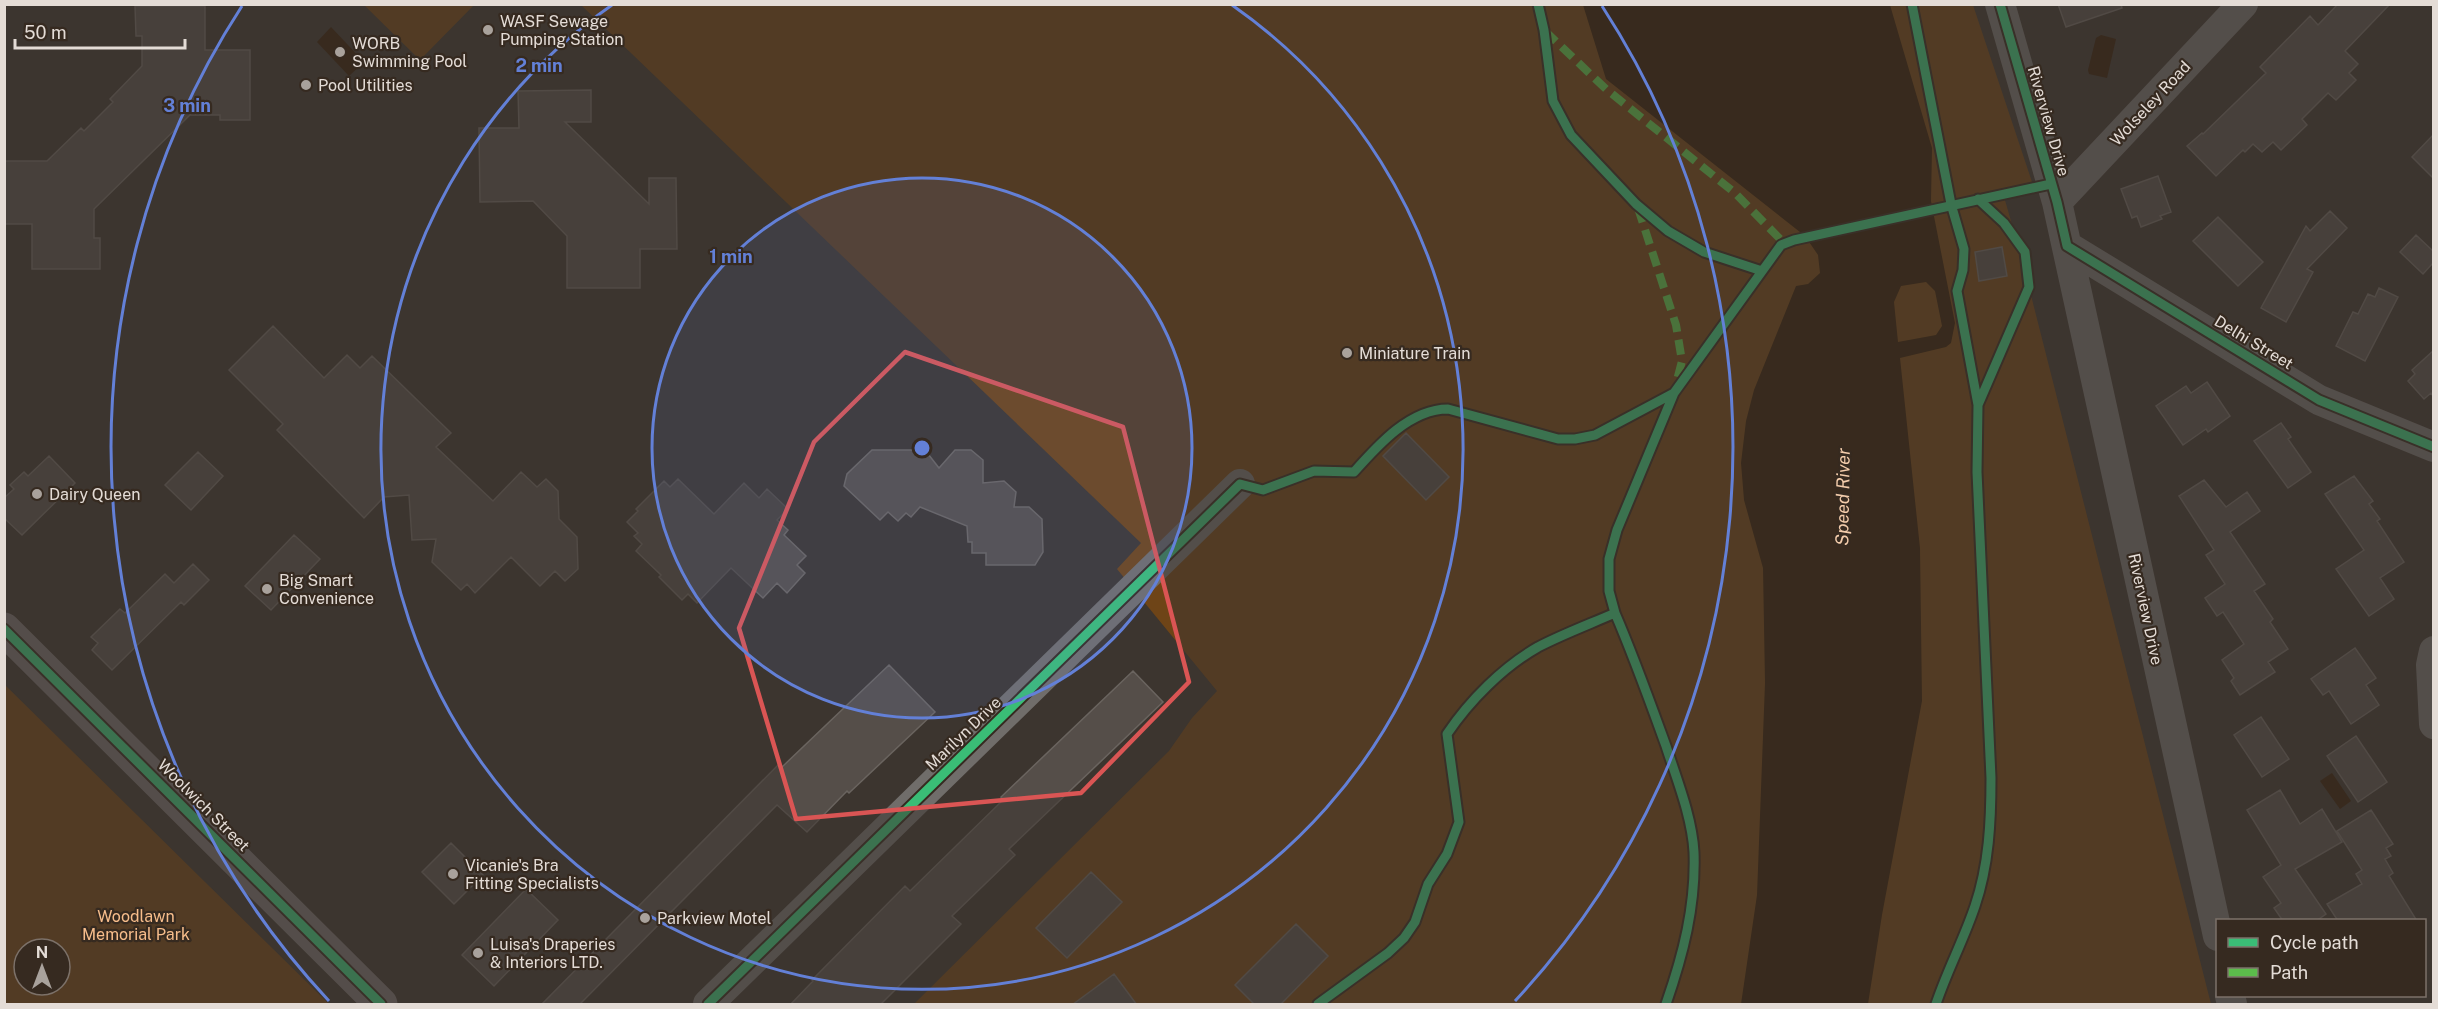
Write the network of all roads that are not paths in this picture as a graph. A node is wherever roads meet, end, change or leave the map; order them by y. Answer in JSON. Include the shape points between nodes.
{"nodes":[{"id":1,"x":2000,"y":4,"type":"edge"},
{"id":2,"x":2243,"y":4,"type":"edge"},
{"id":3,"x":2057,"y":202,"type":"junction"},
{"id":4,"x":2067,"y":246,"type":"junction"},
{"id":5,"x":2433,"y":447,"type":"edge"},
{"id":6,"x":1240,"y":484,"type":"dead end"},
{"id":7,"x":4,"y":629,"type":"edge"},
{"id":8,"x":2433,"y":651,"type":"edge"},
{"id":9,"x":2433,"y":724,"type":"edge"},
{"id":10,"x":2216,"y":931,"type":"edge"},
{"id":11,"x":381,"y":1005,"type":"edge"},
{"id":12,"x":708,"y":1005,"type":"edge"}],
"edges":[{"from":1,"to":3,"type":"street","name":"Riverview Drive"},
{"from":2,"to":3,"type":"street","name":"Wolseley Road"},
{"from":3,"to":4,"type":"street","name":"Riverview Drive"},
{"from":4,"to":5,"type":"street","name":"Delhi Street","via":[[2319,400]]},
{"from":4,"to":10,"type":"street","name":"Riverview Drive"},
{"from":6,"to":12,"type":"street","name":"Marilyn Drive"},
{"from":7,"to":11,"type":"main road","name":"Woolwich Street"},
{"from":8,"to":9,"type":"street"}]}
